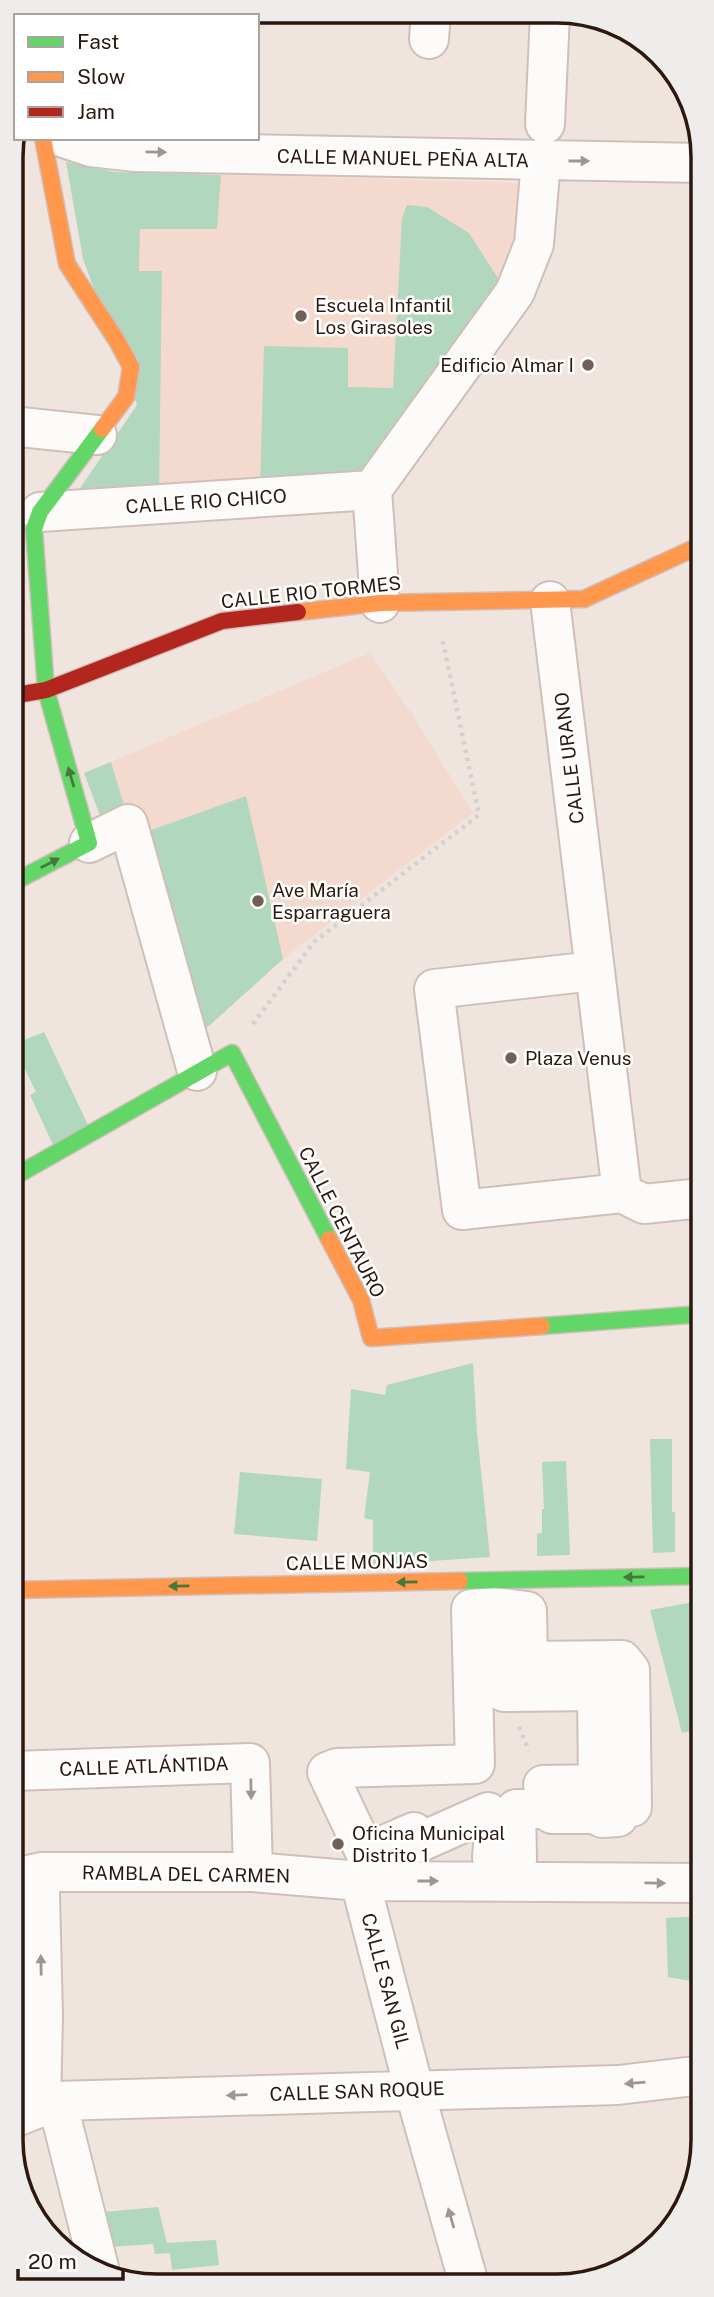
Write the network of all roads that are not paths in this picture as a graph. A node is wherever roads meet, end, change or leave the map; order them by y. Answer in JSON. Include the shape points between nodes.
{"nodes":[{"id":1,"x":550,"y":23,"type":"edge"},
{"id":2,"x":545,"y":124,"type":"dead end"},
{"id":3,"x":43,"y":140,"type":"edge"},
{"id":4,"x":70,"y":140,"type":"edge"},
{"id":5,"x":541,"y":161,"type":"junction"},
{"id":6,"x":691,"y":163,"type":"edge"},
{"id":7,"x":23,"y":427,"type":"edge"},
{"id":8,"x":97,"y":435,"type":"junction"},
{"id":9,"x":372,"y":490,"type":"junction"},
{"id":10,"x":40,"y":512,"type":"junction"},
{"id":11,"x":691,"y":550,"type":"edge"},
{"id":12,"x":550,"y":601,"type":"junction"},
{"id":13,"x":380,"y":603,"type":"junction"},
{"id":14,"x":46,"y":690,"type":"junction"},
{"id":15,"x":23,"y":694,"type":"edge"},
{"id":16,"x":89,"y":843,"type":"junction"},
{"id":17,"x":23,"y":877,"type":"edge"},
{"id":18,"x":594,"y":971,"type":"junction"},
{"id":19,"x":197,"y":1071,"type":"junction"},
{"id":20,"x":23,"y":1172,"type":"edge"},
{"id":21,"x":691,"y":1198,"type":"edge"},
{"id":22,"x":633,"y":1199,"type":"junction"},
{"id":23,"x":691,"y":1315,"type":"edge"},
{"id":24,"x":691,"y":1577,"type":"edge"},
{"id":25,"x":23,"y":1590,"type":"edge"},
{"id":26,"x":494,"y":1593,"type":"junction"},
{"id":27,"x":23,"y":1771,"type":"edge"},
{"id":28,"x":543,"y":1785,"type":"road end"},
{"id":29,"x":253,"y":1871,"type":"junction"},
{"id":30,"x":27,"y":1875,"type":"edge"},
{"id":31,"x":359,"y":1881,"type":"junction"},
{"id":32,"x":691,"y":1883,"type":"edge"},
{"id":33,"x":28,"y":2014,"type":"edge"},
{"id":34,"x":691,"y":2077,"type":"edge"},
{"id":35,"x":414,"y":2089,"type":"junction"},
{"id":36,"x":37,"y":2109,"type":"edge"},
{"id":37,"x":95,"y":2259,"type":"edge"},
{"id":38,"x":466,"y":2274,"type":"edge"}],
"edges":[{"from":1,"to":2,"type":"street"},
{"from":3,"to":8,"type":"street","via":[[67,264],[131,367],[126,397]]},
{"from":4,"to":5,"type":"street","name":"CALLE MANUEL PEÑA ALTA","one_way":true,"via":[[135,152]]},
{"from":5,"to":6,"type":"street","name":"CALLE MANUEL PEÑA ALTA","one_way":true},
{"from":5,"to":9,"type":"street","via":[[534,244],[515,292]]},
{"from":7,"to":8,"type":"street"},
{"from":8,"to":10,"type":"street"},
{"from":9,"to":10,"type":"street","name":"CALLE RIO CHICO"},
{"from":9,"to":13,"type":"street"},
{"from":10,"to":14,"type":"street","via":[[34,529]]},
{"from":11,"to":12,"type":"street","name":"CALLE RIO TORMES","via":[[584,600]]},
{"from":12,"to":13,"type":"street","name":"CALLE RIO TORMES"},
{"from":12,"to":18,"type":"street","name":"CALLE URANO"},
{"from":13,"to":14,"type":"street","name":"CALLE RIO TORMES","via":[[222,621]]},
{"from":14,"to":15,"type":"street","name":"CALLE RIO TORMES"},
{"from":16,"to":14,"type":"street","one_way":true},
{"from":17,"to":16,"type":"street","one_way":true},
{"from":16,"to":19,"type":"street","via":[[128,824]]},
{"from":18,"to":22,"type":"street","name":"CALLE URANO"},
{"from":18,"to":22,"type":"street","via":[[434,989],[462,1210]]},
{"from":19,"to":20,"type":"street"},
{"from":19,"to":23,"type":"street","name":"CALLE CENTAURO","via":[[232,1053],[361,1300],[371,1338]]},
{"from":21,"to":22,"type":"street"},
{"from":24,"to":26,"type":"street","name":"CALLE MONJAS","one_way":true},
{"from":26,"to":25,"type":"street","name":"CALLE MONJAS","one_way":true},
{"from":26,"to":26,"type":"street","via":[[471,1609],[475,1763],[327,1772],[365,1852],[414,1832],[418,1843],[488,1812],[495,1824],[492,1857],[517,1859],[516,1809],[618,1818],[623,1807],[632,1807],[630,1670],[622,1660],[528,1661],[527,1611]]},
{"from":26,"to":28,"type":"street","via":[[496,1663],[504,1692],[597,1691],[598,1784]]},
{"from":27,"to":29,"type":"street","name":"CALLE ATLÁNTIDA","one_way":true,"via":[[250,1763]]},
{"from":29,"to":30,"type":"street","name":"RAMBLA DEL CARMEN"},
{"from":29,"to":31,"type":"street","name":"RAMBLA DEL CARMEN"},
{"from":33,"to":30,"type":"street","one_way":true,"via":[[40,1894]]},
{"from":31,"to":32,"type":"street","name":"RAMBLA DEL CARMEN","one_way":true},
{"from":31,"to":35,"type":"street","name":"CALLE SAN GIL"},
{"from":33,"to":36,"type":"street"},
{"from":34,"to":35,"type":"street","name":"CALLE SAN ROQUE","one_way":true,"via":[[618,2085]]},
{"from":35,"to":36,"type":"street","name":"CALLE SAN ROQUE","one_way":true},
{"from":38,"to":35,"type":"street","name":"CALLE SAN GIL","one_way":true},
{"from":36,"to":37,"type":"street"}]}
